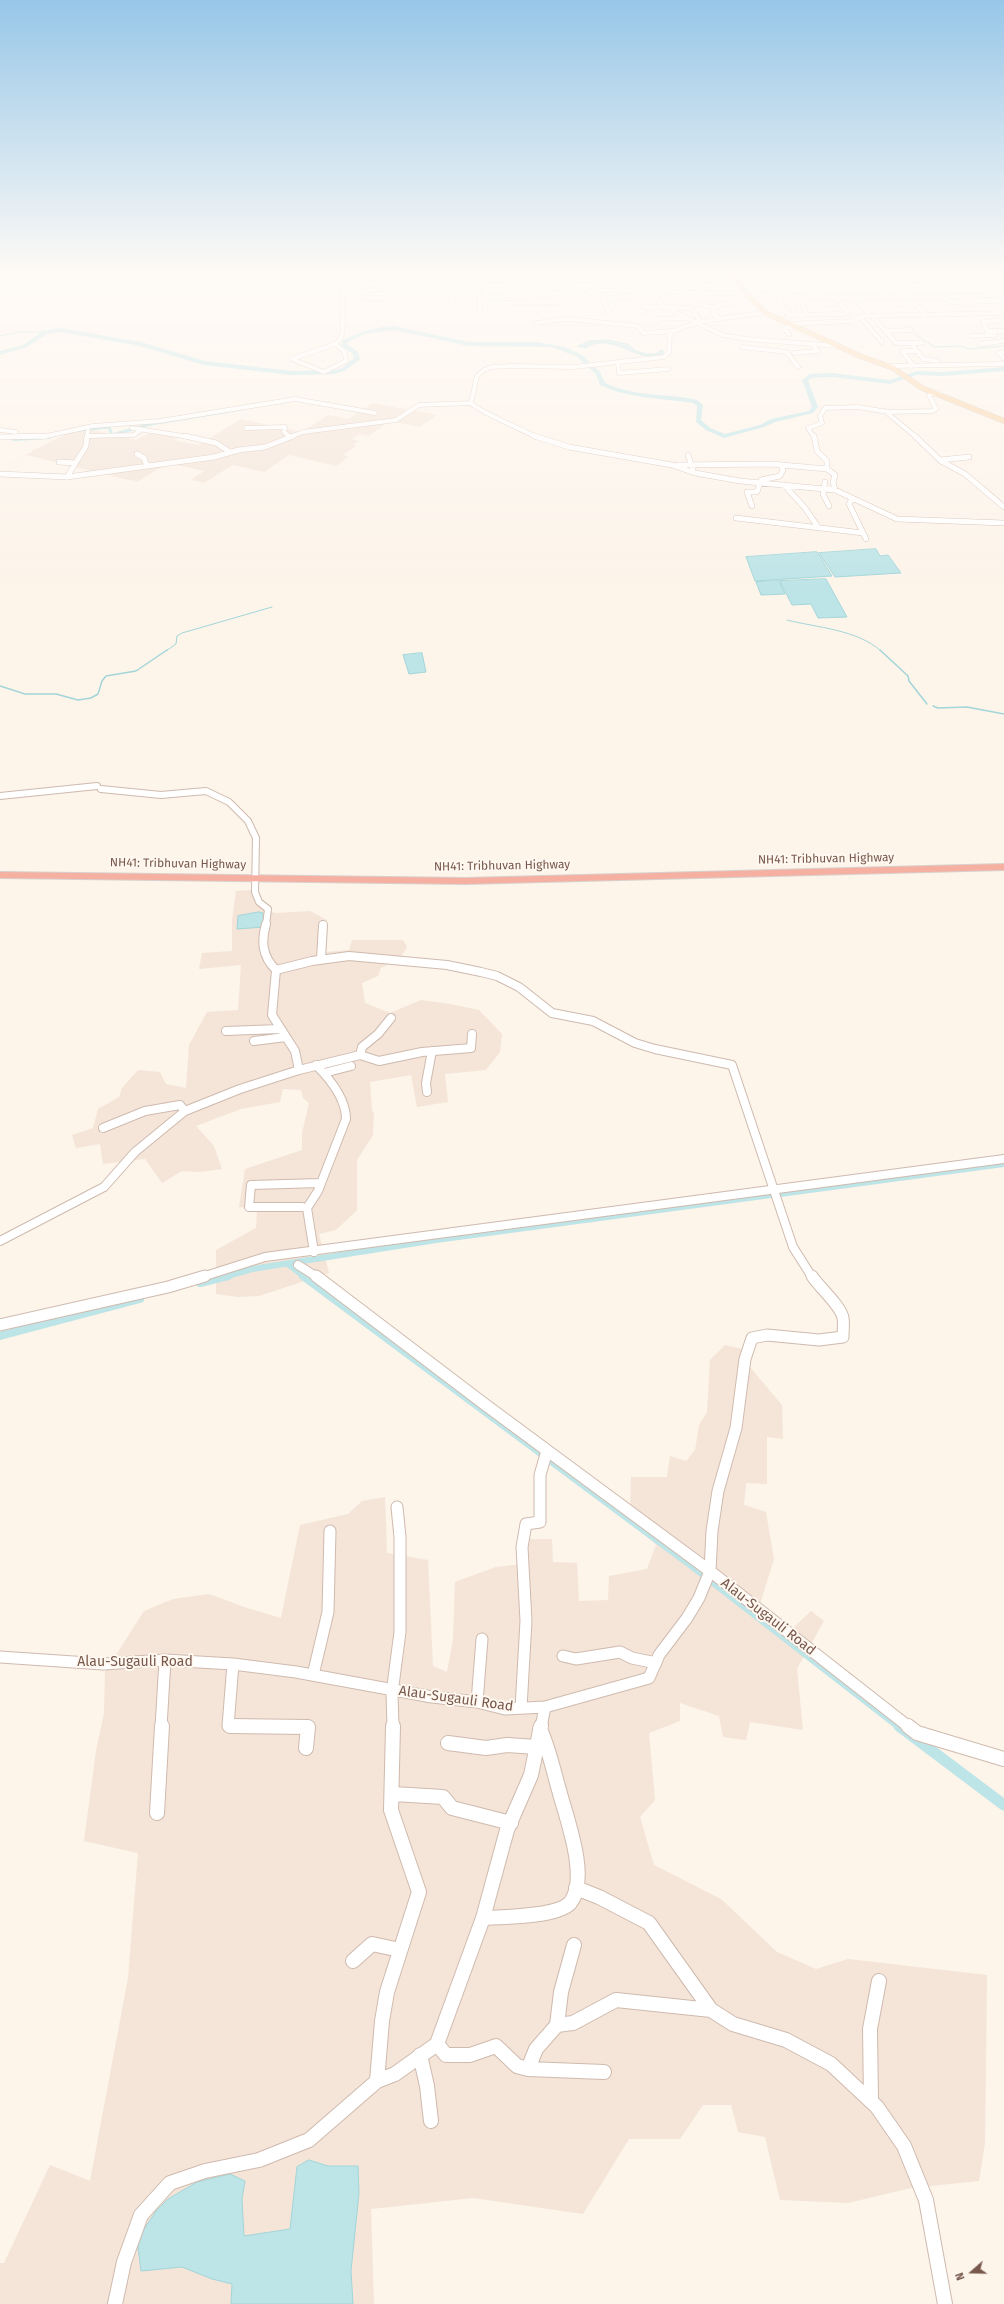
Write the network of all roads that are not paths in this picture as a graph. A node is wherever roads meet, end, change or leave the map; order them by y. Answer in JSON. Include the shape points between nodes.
{"nodes":[{"id":1,"x":478,"y":378,"type":"edge"},
{"id":2,"x":908,"y":378,"type":"edge"},
{"id":3,"x":939,"y":393,"type":"junction"},
{"id":4,"x":470,"y":403,"type":"junction"},
{"id":5,"x":885,"y":411,"type":"junction"},
{"id":6,"x":375,"y":413,"type":"dead end"},
{"id":7,"x":1004,"y":421,"type":"edge"},
{"id":8,"x":246,"y":428,"type":"dead end"},
{"id":9,"x":142,"y":429,"type":"junction"},
{"id":10,"x":0,"y":430,"type":"edge"},
{"id":11,"x":88,"y":430,"type":"junction"},
{"id":12,"x":56,"y":434,"type":"junction"},
{"id":13,"x":88,"y":436,"type":"junction"},
{"id":14,"x":289,"y":436,"type":"junction"},
{"id":15,"x":0,"y":438,"type":"edge"},
{"id":16,"x":962,"y":451,"type":"dead end"},
{"id":17,"x":230,"y":452,"type":"junction"},
{"id":18,"x":137,"y":454,"type":"dead end"},
{"id":19,"x":688,"y":455,"type":"dead end"},
{"id":20,"x":934,"y":455,"type":"junction"},
{"id":21,"x":213,"y":457,"type":"junction"},
{"id":22,"x":969,"y":457,"type":"dead end"},
{"id":23,"x":940,"y":460,"type":"junction"},
{"id":24,"x":60,"y":462,"type":"dead end"},
{"id":25,"x":75,"y":463,"type":"junction"},
{"id":26,"x":201,"y":464,"type":"dead end"},
{"id":27,"x":672,"y":464,"type":"junction"},
{"id":28,"x":692,"y":465,"type":"junction"},
{"id":29,"x":781,"y":465,"type":"junction"},
{"id":30,"x":147,"y":466,"type":"junction"},
{"id":31,"x":827,"y":469,"type":"junction"},
{"id":32,"x":692,"y":472,"type":"junction"},
{"id":33,"x":0,"y":474,"type":"edge"},
{"id":34,"x":67,"y":477,"type":"junction"},
{"id":35,"x":825,"y":482,"type":"dead end"},
{"id":36,"x":759,"y":483,"type":"junction"},
{"id":37,"x":784,"y":485,"type":"junction"},
{"id":38,"x":824,"y":489,"type":"junction"},
{"id":39,"x":835,"y":490,"type":"junction"},
{"id":40,"x":1004,"y":498,"type":"edge"},
{"id":41,"x":852,"y":499,"type":"junction"},
{"id":42,"x":995,"y":500,"type":"junction"},
{"id":43,"x":752,"y":506,"type":"dead end"},
{"id":44,"x":829,"y":506,"type":"dead end"},
{"id":45,"x":1004,"y":507,"type":"edge"},
{"id":46,"x":736,"y":518,"type":"dead end"},
{"id":47,"x":1004,"y":523,"type":"edge"},
{"id":48,"x":818,"y":527,"type":"junction"},
{"id":49,"x":863,"y":533,"type":"junction"},
{"id":50,"x":866,"y":539,"type":"dead end"},
{"id":51,"x":0,"y":796,"type":"edge"},
{"id":52,"x":1004,"y":867,"type":"edge"},
{"id":53,"x":0,"y":875,"type":"edge"},
{"id":54,"x":256,"y":878,"type":"junction"},
{"id":55,"x":323,"y":925,"type":"dead end"},
{"id":56,"x":321,"y":959,"type":"junction"},
{"id":57,"x":276,"y":970,"type":"junction"},
{"id":58,"x":391,"y":1018,"type":"dead end"},
{"id":59,"x":279,"y":1029,"type":"junction"},
{"id":60,"x":226,"y":1031,"type":"dead end"},
{"id":61,"x":472,"y":1034,"type":"dead end"},
{"id":62,"x":286,"y":1037,"type":"junction"},
{"id":63,"x":254,"y":1041,"type":"dead end"},
{"id":64,"x":432,"y":1051,"type":"junction"},
{"id":65,"x":360,"y":1055,"type":"junction"},
{"id":66,"x":316,"y":1065,"type":"junction"},
{"id":67,"x":351,"y":1066,"type":"dead end"},
{"id":68,"x":298,"y":1070,"type":"junction"},
{"id":69,"x":324,"y":1073,"type":"junction"},
{"id":70,"x":427,"y":1092,"type":"dead end"},
{"id":71,"x":185,"y":1111,"type":"junction"},
{"id":72,"x":103,"y":1128,"type":"dead end"},
{"id":73,"x":1004,"y":1159,"type":"edge"},
{"id":74,"x":320,"y":1183,"type":"junction"},
{"id":75,"x":773,"y":1189,"type":"junction"},
{"id":76,"x":302,"y":1207,"type":"dead end"},
{"id":77,"x":0,"y":1242,"type":"edge"},
{"id":78,"x":314,"y":1252,"type":"junction"},
{"id":79,"x":298,"y":1265,"type":"dead end"},
{"id":80,"x":0,"y":1325,"type":"edge"},
{"id":81,"x":547,"y":1451,"type":"junction"},
{"id":82,"x":397,"y":1507,"type":"dead end"},
{"id":83,"x":330,"y":1531,"type":"dead end"},
{"id":84,"x":708,"y":1576,"type":"junction"},
{"id":85,"x":482,"y":1639,"type":"dead end"},
{"id":86,"x":563,"y":1656,"type":"dead end"},
{"id":87,"x":0,"y":1657,"type":"edge"},
{"id":88,"x":165,"y":1660,"type":"junction"},
{"id":89,"x":656,"y":1663,"type":"junction"},
{"id":90,"x":233,"y":1664,"type":"junction"},
{"id":91,"x":313,"y":1675,"type":"junction"},
{"id":92,"x":392,"y":1690,"type":"junction"},
{"id":93,"x":477,"y":1702,"type":"junction"},
{"id":94,"x":545,"y":1707,"type":"junction"},
{"id":95,"x":521,"y":1708,"type":"junction"},
{"id":96,"x":540,"y":1729,"type":"junction"},
{"id":97,"x":448,"y":1742,"type":"dead end"},
{"id":98,"x":537,"y":1747,"type":"junction"},
{"id":99,"x":306,"y":1748,"type":"dead end"},
{"id":100,"x":1004,"y":1759,"type":"edge"},
{"id":101,"x":393,"y":1794,"type":"junction"},
{"id":102,"x":157,"y":1813,"type":"dead end"},
{"id":103,"x":511,"y":1823,"type":"junction"},
{"id":104,"x":576,"y":1888,"type":"junction"},
{"id":105,"x":483,"y":1918,"type":"junction"},
{"id":106,"x":574,"y":1946,"type":"dead end"},
{"id":107,"x":400,"y":1950,"type":"junction"},
{"id":108,"x":353,"y":1961,"type":"dead end"},
{"id":109,"x":879,"y":1981,"type":"dead end"},
{"id":110,"x":711,"y":2010,"type":"junction"},
{"id":111,"x":557,"y":2025,"type":"junction"},
{"id":112,"x":437,"y":2044,"type":"junction"},
{"id":113,"x":420,"y":2055,"type":"junction"},
{"id":114,"x":528,"y":2069,"type":"junction"},
{"id":115,"x":604,"y":2072,"type":"dead end"},
{"id":116,"x":377,"y":2081,"type":"junction"},
{"id":117,"x":871,"y":2101,"type":"junction"},
{"id":118,"x":431,"y":2121,"type":"dead end"},
{"id":119,"x":115,"y":2304,"type":"edge"},
{"id":120,"x":945,"y":2304,"type":"edge"}],
"edges":[{"from":1,"to":4,"type":"street","via":[[474,382]]},
{"from":2,"to":3,"type":"main road"},
{"from":3,"to":5,"type":"street","via":[[929,395],[936,410]]},
{"from":3,"to":7,"type":"main road"},
{"from":4,"to":14,"type":"street","via":[[413,406],[396,420],[312,430]]},
{"from":4,"to":27,"type":"street","via":[[475,408],[547,442]]},
{"from":5,"to":20,"type":"street"},
{"from":5,"to":31,"type":"street","via":[[858,407],[825,408],[820,416],[822,423],[808,428],[815,438],[817,451],[827,461]]},
{"from":6,"to":12,"type":"street","via":[[295,399],[194,417],[93,426]]},
{"from":8,"to":14,"type":"street","via":[[285,427],[284,432]]},
{"from":9,"to":11,"type":"street"},
{"from":9,"to":13,"type":"street","via":[[136,435]]},
{"from":9,"to":17,"type":"street","via":[[216,443]]},
{"from":10,"to":12,"type":"street"},
{"from":11,"to":12,"type":"street"},
{"from":11,"to":13,"type":"street"},
{"from":12,"to":15,"type":"street"},
{"from":13,"to":25,"type":"street","via":[[86,446]]},
{"from":14,"to":17,"type":"street","via":[[271,446]]},
{"from":16,"to":20,"type":"street"},
{"from":17,"to":21,"type":"street"},
{"from":18,"to":30,"type":"street","via":[[144,458]]},
{"from":19,"to":28,"type":"street"},
{"from":20,"to":23,"type":"street"},
{"from":21,"to":26,"type":"street","via":[[213,462]]},
{"from":21,"to":30,"type":"street"},
{"from":22,"to":23,"type":"street"},
{"from":23,"to":42,"type":"street","via":[[965,474]]},
{"from":24,"to":25,"type":"street"},
{"from":25,"to":34,"type":"street"},
{"from":27,"to":28,"type":"street"},
{"from":27,"to":32,"type":"street"},
{"from":28,"to":29,"type":"street"},
{"from":28,"to":32,"type":"street"},
{"from":29,"to":31,"type":"street"},
{"from":29,"to":36,"type":"street","via":[[783,470],[780,476]]},
{"from":30,"to":34,"type":"street"},
{"from":31,"to":39,"type":"street","via":[[834,475]]},
{"from":32,"to":36,"type":"street"},
{"from":33,"to":34,"type":"street"},
{"from":35,"to":38,"type":"street"},
{"from":36,"to":37,"type":"street"},
{"from":36,"to":43,"type":"street","via":[[757,492],[747,492]]},
{"from":37,"to":38,"type":"street"},
{"from":37,"to":48,"type":"street"},
{"from":38,"to":39,"type":"street"},
{"from":38,"to":44,"type":"street","via":[[823,494]]},
{"from":39,"to":41,"type":"street"},
{"from":40,"to":42,"type":"street"},
{"from":41,"to":47,"type":"street","via":[[897,520]]},
{"from":41,"to":49,"type":"street","via":[[849,504]]},
{"from":42,"to":45,"type":"street"},
{"from":46,"to":48,"type":"street"},
{"from":48,"to":49,"type":"street"},
{"from":49,"to":50,"type":"street"},
{"from":51,"to":54,"type":"street","via":[[99,787],[145,795],[206,791],[216,794],[229,802],[248,821],[256,838]]},
{"from":52,"to":54,"type":"highway","name":"NH41: Tribhuvan Highway","via":[[466,881]]},
{"from":53,"to":54,"type":"highway","name":"NH41: Tribhuvan Highway"},
{"from":54,"to":57,"type":"street","via":[[255,892],[259,902],[268,909],[269,917],[262,944],[269,964]]},
{"from":55,"to":56,"type":"street"},
{"from":56,"to":57,"type":"street"},
{"from":56,"to":75,"type":"street","via":[[370,957],[447,965],[482,972],[519,987],[552,1013],[593,1021],[635,1043],[655,1049],[732,1065]]},
{"from":57,"to":59,"type":"street","via":[[272,1015]]},
{"from":58,"to":65,"type":"street","via":[[381,1031],[366,1042]]},
{"from":59,"to":60,"type":"street"},
{"from":59,"to":62,"type":"street"},
{"from":61,"to":64,"type":"street","via":[[472,1048]]},
{"from":62,"to":63,"type":"street"},
{"from":62,"to":68,"type":"street","via":[[295,1051]]},
{"from":64,"to":65,"type":"street","via":[[379,1061]]},
{"from":64,"to":70,"type":"street","via":[[426,1083]]},
{"from":65,"to":66,"type":"street"},
{"from":66,"to":68,"type":"street"},
{"from":66,"to":69,"type":"street"},
{"from":67,"to":69,"type":"street"},
{"from":68,"to":71,"type":"street"},
{"from":69,"to":74,"type":"street","via":[[346,1107],[346,1119]]},
{"from":71,"to":72,"type":"street","via":[[180,1105],[146,1111]]},
{"from":71,"to":77,"type":"street","via":[[135,1152],[104,1187]]},
{"from":73,"to":75,"type":"street"},
{"from":74,"to":76,"type":"street","via":[[251,1186],[249,1207]]},
{"from":74,"to":78,"type":"street","via":[[307,1208]]},
{"from":75,"to":78,"type":"street"},
{"from":75,"to":84,"type":"street","via":[[793,1247],[843,1317],[843,1337],[829,1340],[795,1340],[768,1334],[752,1338],[747,1346],[736,1428],[721,1480],[710,1546]]},
{"from":78,"to":80,"type":"street","via":[[266,1257],[168,1287]]},
{"from":79,"to":81,"type":"street","via":[[320,1278]]},
{"from":81,"to":84,"type":"street"},
{"from":81,"to":95,"type":"street","via":[[541,1460],[539,1470],[540,1522],[526,1524],[523,1535],[526,1621]]},
{"from":82,"to":92,"type":"street","via":[[400,1537],[400,1632]]},
{"from":83,"to":91,"type":"street","via":[[328,1612]]},
{"from":84,"to":89,"type":"street","name":"Alau-Sugauli Road","via":[[690,1613],[659,1655]]},
{"from":84,"to":100,"type":"street","name":"Alau-Sugauli Road","via":[[917,1733]]},
{"from":85,"to":93,"type":"street"},
{"from":86,"to":89,"type":"street","via":[[576,1659],[620,1652],[632,1658]]},
{"from":87,"to":88,"type":"street","name":"Alau-Sugauli Road","via":[[103,1664]]},
{"from":88,"to":90,"type":"street","name":"Alau-Sugauli Road"},
{"from":88,"to":102,"type":"street"},
{"from":89,"to":94,"type":"street","name":"Alau-Sugauli Road","via":[[649,1678]]},
{"from":90,"to":91,"type":"street","name":"Alau-Sugauli Road"},
{"from":90,"to":99,"type":"street","via":[[228,1726],[308,1727]]},
{"from":91,"to":92,"type":"street","name":"Alau-Sugauli Road"},
{"from":92,"to":93,"type":"street","name":"Alau-Sugauli Road"},
{"from":92,"to":101,"type":"street"},
{"from":93,"to":95,"type":"street","name":"Alau-Sugauli Road","via":[[505,1709]]},
{"from":94,"to":95,"type":"street","name":"Alau-Sugauli Road"},
{"from":94,"to":96,"type":"street"},
{"from":96,"to":98,"type":"street"},
{"from":96,"to":104,"type":"street","via":[[550,1749],[571,1833],[577,1860]]},
{"from":97,"to":98,"type":"street","via":[[486,1748],[507,1745]]},
{"from":98,"to":103,"type":"street","via":[[531,1775]]},
{"from":101,"to":103,"type":"street","via":[[443,1797],[452,1808]]},
{"from":101,"to":107,"type":"street","via":[[391,1810],[419,1892]]},
{"from":103,"to":105,"type":"street"},
{"from":104,"to":105,"type":"street","via":[[574,1899],[569,1905],[557,1910]]},
{"from":104,"to":110,"type":"street","via":[[649,1923]]},
{"from":105,"to":112,"type":"street"},
{"from":106,"to":111,"type":"street","via":[[561,1992]]},
{"from":107,"to":108,"type":"street","via":[[372,1944]]},
{"from":107,"to":116,"type":"street","via":[[387,1992]]},
{"from":109,"to":117,"type":"street","via":[[870,2029]]},
{"from":110,"to":111,"type":"street","via":[[669,2008],[639,2001],[616,2000],[574,2023]]},
{"from":110,"to":117,"type":"street","via":[[733,2024],[786,2040],[831,2064]]},
{"from":111,"to":114,"type":"street","via":[[536,2049]]},
{"from":112,"to":113,"type":"street"},
{"from":112,"to":114,"type":"street","via":[[446,2055],[470,2055],[496,2046],[517,2066]]},
{"from":113,"to":116,"type":"street","via":[[395,2074]]},
{"from":113,"to":118,"type":"street"},
{"from":114,"to":115,"type":"street"},
{"from":116,"to":119,"type":"street","via":[[309,2140],[260,2160],[204,2170],[170,2183],[141,2215],[124,2262]]},
{"from":117,"to":120,"type":"street","via":[[904,2146],[926,2200]]}]}
